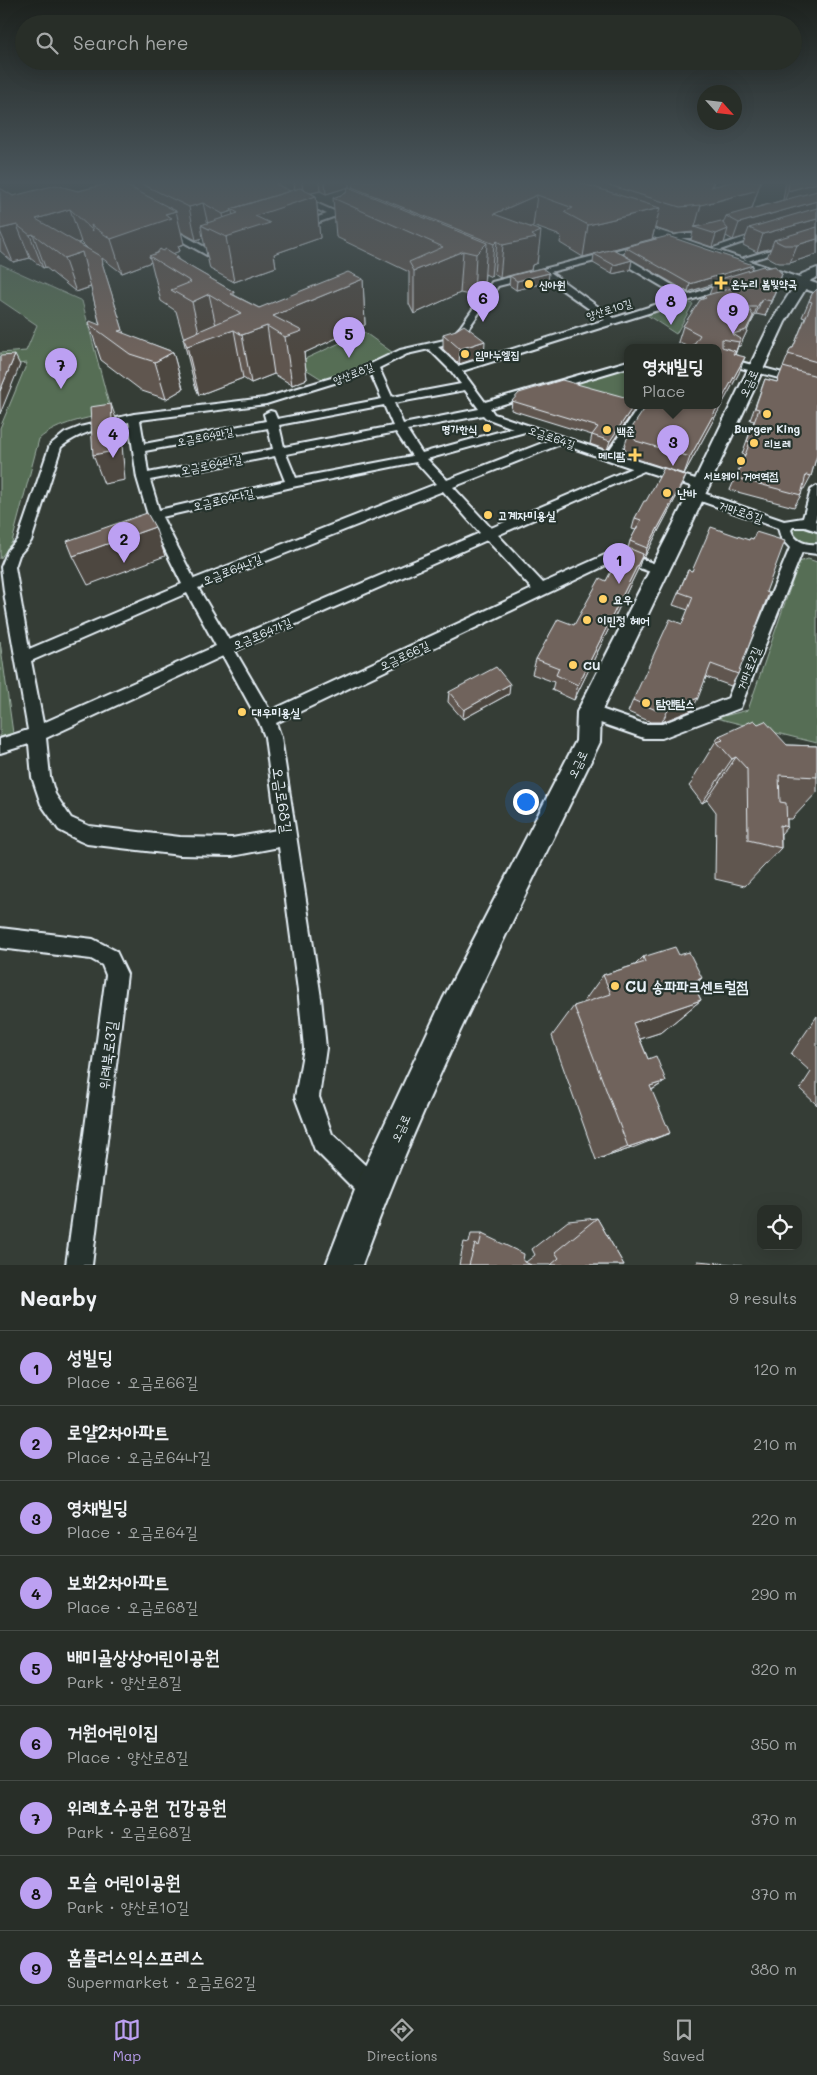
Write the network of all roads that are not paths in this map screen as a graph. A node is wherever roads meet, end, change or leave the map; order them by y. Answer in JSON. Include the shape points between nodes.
{"nodes":[{"id":1,"x":186,"y":240,"type":"edge"},
{"id":2,"x":664,"y":240,"type":"edge"},
{"id":3,"x":684,"y":240,"type":"edge"},
{"id":4,"x":687,"y":240,"type":"edge"},
{"id":5,"x":744,"y":240,"type":"edge"},
{"id":6,"x":810,"y":240,"type":"edge"},
{"id":7,"x":717,"y":248,"type":"junction"},
{"id":8,"x":235,"y":249,"type":"edge"},
{"id":9,"x":612,"y":253,"type":"junction"},
{"id":10,"x":748,"y":258,"type":"junction"},
{"id":11,"x":542,"y":271,"type":"junction"},
{"id":12,"x":769,"y":272,"type":"junction"},
{"id":13,"x":754,"y":277,"type":"edge"},
{"id":14,"x":484,"y":280,"type":"edge"},
{"id":15,"x":812,"y":280,"type":"edge"},
{"id":16,"x":735,"y":283,"type":"edge"},
{"id":17,"x":495,"y":284,"type":"junction"},
{"id":18,"x":688,"y":298,"type":"junction"},
{"id":19,"x":612,"y":321,"type":"junction"},
{"id":20,"x":431,"y":346,"type":"junction"},
{"id":21,"x":722,"y":360,"type":"edge"},
{"id":22,"x":624,"y":365,"type":"edge"},
{"id":23,"x":373,"y":366,"type":"junction"},
{"id":24,"x":755,"y":368,"type":"junction"},
{"id":25,"x":456,"y":370,"type":"junction"},
{"id":26,"x":817,"y":385,"type":"edge"},
{"id":27,"x":467,"y":386,"type":"junction"},
{"id":28,"x":266,"y":401,"type":"junction"},
{"id":29,"x":388,"y":401,"type":"junction"},
{"id":30,"x":485,"y":408,"type":"junction"},
{"id":31,"x":642,"y":409,"type":"edge"},
{"id":32,"x":134,"y":417,"type":"junction"},
{"id":33,"x":272,"y":423,"type":"junction"},
{"id":34,"x":399,"y":427,"type":"junction"},
{"id":35,"x":525,"y":428,"type":"junction"},
{"id":36,"x":561,"y":440,"type":"junction"},
{"id":37,"x":138,"y":449,"type":"junction"},
{"id":38,"x":280,"y":450,"type":"junction"},
{"id":39,"x":611,"y":457,"type":"junction"},
{"id":40,"x":419,"y":458,"type":"junction"},
{"id":41,"x":644,"y":467,"type":"junction"},
{"id":42,"x":143,"y":478,"type":"junction"},
{"id":43,"x":292,"y":482,"type":"junction"},
{"id":44,"x":443,"y":486,"type":"junction"},
{"id":45,"x":698,"y":490,"type":"junction"},
{"id":46,"x":817,"y":490,"type":"edge"},
{"id":47,"x":154,"y":515,"type":"junction"},
{"id":48,"x":814,"y":525,"type":"edge"},
{"id":49,"x":785,"y":526,"type":"junction"},
{"id":50,"x":488,"y":535,"type":"junction"},
{"id":51,"x":798,"y":546,"type":"junction"},
{"id":52,"x":817,"y":549,"type":"edge"},
{"id":53,"x":659,"y":570,"type":"junction"},
{"id":54,"x":190,"y":586,"type":"junction"},
{"id":55,"x":541,"y":590,"type":"junction"},
{"id":56,"x":226,"y":648,"type":"junction"},
{"id":57,"x":24,"y":658,"type":"junction"},
{"id":58,"x":589,"y":712,"type":"junction"},
{"id":59,"x":266,"y":720,"type":"junction"},
{"id":60,"x":37,"y":734,"type":"junction"},
{"id":61,"x":0,"y":746,"type":"edge"},
{"id":62,"x":288,"y":836,"type":"junction"},
{"id":63,"x":0,"y":938,"type":"edge"},
{"id":64,"x":372,"y":1189,"type":"junction"},
{"id":65,"x":79,"y":1265,"type":"edge"},
{"id":66,"x":344,"y":1265,"type":"edge"}],
"edges":[{"from":1,"to":8,"type":"street","via":[[215,256]]},
{"from":2,"to":9,"type":"street"},
{"from":3,"to":12,"type":"main road"},
{"from":4,"to":7,"type":"main road"},
{"from":5,"to":7,"type":"street"},
{"from":6,"to":10,"type":"street"},
{"from":7,"to":10,"type":"main road"},
{"from":9,"to":11,"type":"street"},
{"from":9,"to":18,"type":"street"},
{"from":10,"to":15,"type":"main road"},
{"from":11,"to":17,"type":"street"},
{"from":11,"to":19,"type":"street"},
{"from":12,"to":13,"type":"street"},
{"from":12,"to":15,"type":"main road"},
{"from":14,"to":17,"type":"street"},
{"from":15,"to":24,"type":"main road","name":"오금로","via":[[778,322]]},
{"from":16,"to":18,"type":"street","name":"양산로10길"},
{"from":17,"to":20,"type":"street","name":"양산로8길","via":[[452,341]]},
{"from":18,"to":19,"type":"street","name":"양산로10길"},
{"from":19,"to":25,"type":"street","name":"양산로10길"},
{"from":20,"to":23,"type":"street","name":"양산로8길","via":[[404,352]]},
{"from":20,"to":25,"type":"street","name":"오금로64길"},
{"from":21,"to":24,"type":"street"},
{"from":22,"to":30,"type":"street","name":"오금로64라길"},
{"from":23,"to":28,"type":"street","name":"양산로8길"},
{"from":23,"to":29,"type":"street"},
{"from":24,"to":26,"type":"street"},
{"from":24,"to":45,"type":"main road","name":"오금로"},
{"from":25,"to":27,"type":"street","name":"오금로64길"},
{"from":27,"to":29,"type":"street","name":"오금로64마길"},
{"from":27,"to":30,"type":"street","name":"오금로64길"},
{"from":28,"to":32,"type":"street","name":"양산로8길"},
{"from":28,"to":33,"type":"street"},
{"from":29,"to":33,"type":"street","name":"오금로64마길"},
{"from":29,"to":34,"type":"street"},
{"from":30,"to":34,"type":"street","name":"오금로64라길"},
{"from":30,"to":35,"type":"street","name":"오금로64길","via":[[490,416]]},
{"from":31,"to":39,"type":"street"},
{"from":32,"to":37,"type":"street","name":"오금로68길"},
{"from":32,"to":57,"type":"street","name":"양산로8길","via":[[84,429],[56,445],[24,540],[8,567]]},
{"from":33,"to":37,"type":"street","name":"오금로64마길"},
{"from":33,"to":38,"type":"street"},
{"from":34,"to":38,"type":"street","name":"오금로64라길"},
{"from":34,"to":40,"type":"street"},
{"from":35,"to":36,"type":"street","name":"오금로64길"},
{"from":35,"to":40,"type":"street","name":"오금로64다길"},
{"from":36,"to":39,"type":"street","name":"오금로64길"},
{"from":36,"to":44,"type":"street","name":"오금로64나길"},
{"from":37,"to":42,"type":"street","name":"오금로68길"},
{"from":38,"to":42,"type":"street","name":"오금로64라길"},
{"from":38,"to":43,"type":"street"},
{"from":39,"to":41,"type":"street","name":"오금로64길"},
{"from":40,"to":43,"type":"street","name":"오금로64다길"},
{"from":40,"to":44,"type":"street"},
{"from":41,"to":45,"type":"street","name":"오금로64길"},
{"from":41,"to":50,"type":"street","name":"오금로64가길"},
{"from":42,"to":47,"type":"street","name":"오금로68길"},
{"from":43,"to":47,"type":"street","name":"오금로64다길"},
{"from":44,"to":50,"type":"street"},
{"from":44,"to":54,"type":"street","name":"오금로64나길"},
{"from":45,"to":49,"type":"street","name":"거마로8길"},
{"from":45,"to":53,"type":"main road","name":"오금로"},
{"from":46,"to":48,"type":"street"},
{"from":47,"to":54,"type":"street","name":"오금로68길"},
{"from":48,"to":49,"type":"street","via":[[794,522]]},
{"from":49,"to":51,"type":"street","via":[[787,539]]},
{"from":50,"to":55,"type":"street"},
{"from":50,"to":56,"type":"street","name":"오금로64가길"},
{"from":51,"to":52,"type":"street"},
{"from":51,"to":58,"type":"street","name":"거마로2길","via":[[734,703],[662,731],[644,731]]},
{"from":53,"to":55,"type":"street","name":"오금로66길","via":[[616,555]]},
{"from":53,"to":58,"type":"main road","name":"오금로"},
{"from":54,"to":56,"type":"street","name":"오금로68길"},
{"from":54,"to":57,"type":"street","name":"오금로64나길"},
{"from":55,"to":59,"type":"street","name":"오금로66길"},
{"from":56,"to":59,"type":"street","name":"오금로68길"},
{"from":56,"to":60,"type":"street","name":"오금로64가길"},
{"from":57,"to":60,"type":"street","name":"양산로8길"},
{"from":58,"to":64,"type":"main road","name":"오금로","via":[[588,742],[454,1010]]},
{"from":59,"to":62,"type":"street","name":"오금로68길","via":[[274,738]]},
{"from":60,"to":61,"type":"street","name":"오금로64가길"},
{"from":60,"to":62,"type":"street","name":"양산로8길","via":[[41,778],[48,798],[66,824],[87,835],[180,846],[232,847]]},
{"from":62,"to":64,"type":"street","name":"오금로68길","via":[[315,1048],[307,1097],[323,1142]]},
{"from":63,"to":65,"type":"street","name":"위례북로3길","via":[[93,949],[109,958],[117,974]]},
{"from":64,"to":66,"type":"main road","name":"오금로"}]}
